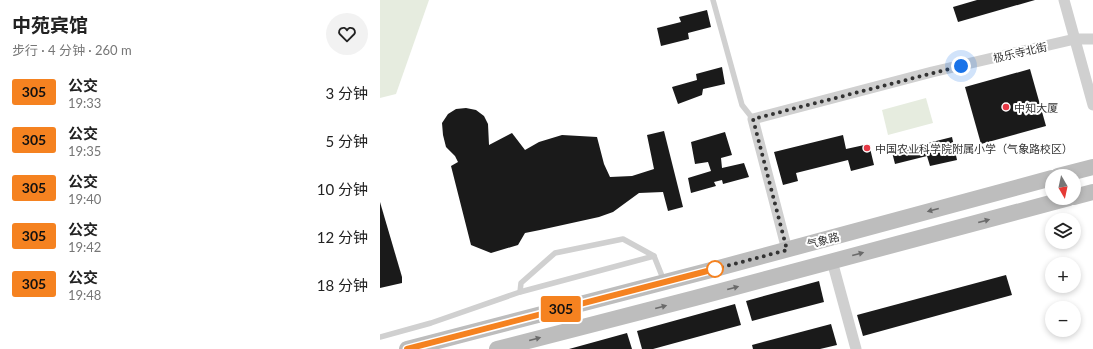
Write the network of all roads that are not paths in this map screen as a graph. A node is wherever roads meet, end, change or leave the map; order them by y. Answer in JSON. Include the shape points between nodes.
{"nodes":[{"id":1,"x":713,"y":0,"type":"edge"},
{"id":2,"x":1064,"y":0,"type":"edge"},
{"id":3,"x":1075,"y":39,"type":"junction"},
{"id":4,"x":1093,"y":39,"type":"edge"},
{"id":5,"x":1093,"y":105,"type":"edge"},
{"id":6,"x":753,"y":119,"type":"junction"},
{"id":7,"x":1093,"y":167,"type":"edge"},
{"id":8,"x":1081,"y":170,"type":"edge"},
{"id":9,"x":1045,"y":180,"type":"edge"},
{"id":10,"x":1093,"y":192,"type":"edge"},
{"id":11,"x":1081,"y":195,"type":"edge"},
{"id":12,"x":1045,"y":204,"type":"edge"},
{"id":13,"x":787,"y":250,"type":"junction"},
{"id":14,"x":654,"y":256,"type":"junction"},
{"id":15,"x":832,"y":261,"type":"junction"},
{"id":16,"x":664,"y":282,"type":"junction"},
{"id":17,"x":520,"y":292,"type":"junction"},
{"id":18,"x":380,"y":337,"type":"edge"},
{"id":19,"x":407,"y":349,"type":"edge"},
{"id":20,"x":497,"y":349,"type":"edge"},
{"id":21,"x":856,"y":349,"type":"edge"}],
"edges":[{"from":1,"to":6,"type":"lane","via":[[742,105]]},
{"from":2,"to":3,"type":"street"},
{"from":3,"to":4,"type":"street","name":"极乐寺北街"},
{"from":3,"to":5,"type":"street"},
{"from":3,"to":6,"type":"street","name":"极乐寺北街","via":[[932,72]]},
{"from":6,"to":13,"type":"street"},
{"from":7,"to":8,"type":"street"},
{"from":9,"to":13,"type":"street","name":"气象路","one_way":true},
{"from":10,"to":11,"type":"street"},
{"from":15,"to":12,"type":"street","name":"气象路","one_way":true},
{"from":13,"to":16,"type":"street","name":"气象路"},
{"from":14,"to":16,"type":"lane"},
{"from":14,"to":17,"type":"lane"},
{"from":14,"to":17,"type":"lane","via":[[623,239],[556,253],[521,283]]},
{"from":20,"to":15,"type":"street","name":"气象路","one_way":true},
{"from":15,"to":21,"type":"street"},
{"from":16,"to":19,"type":"street","name":"气象路"},
{"from":17,"to":18,"type":"lane","via":[[431,323]]}]}
